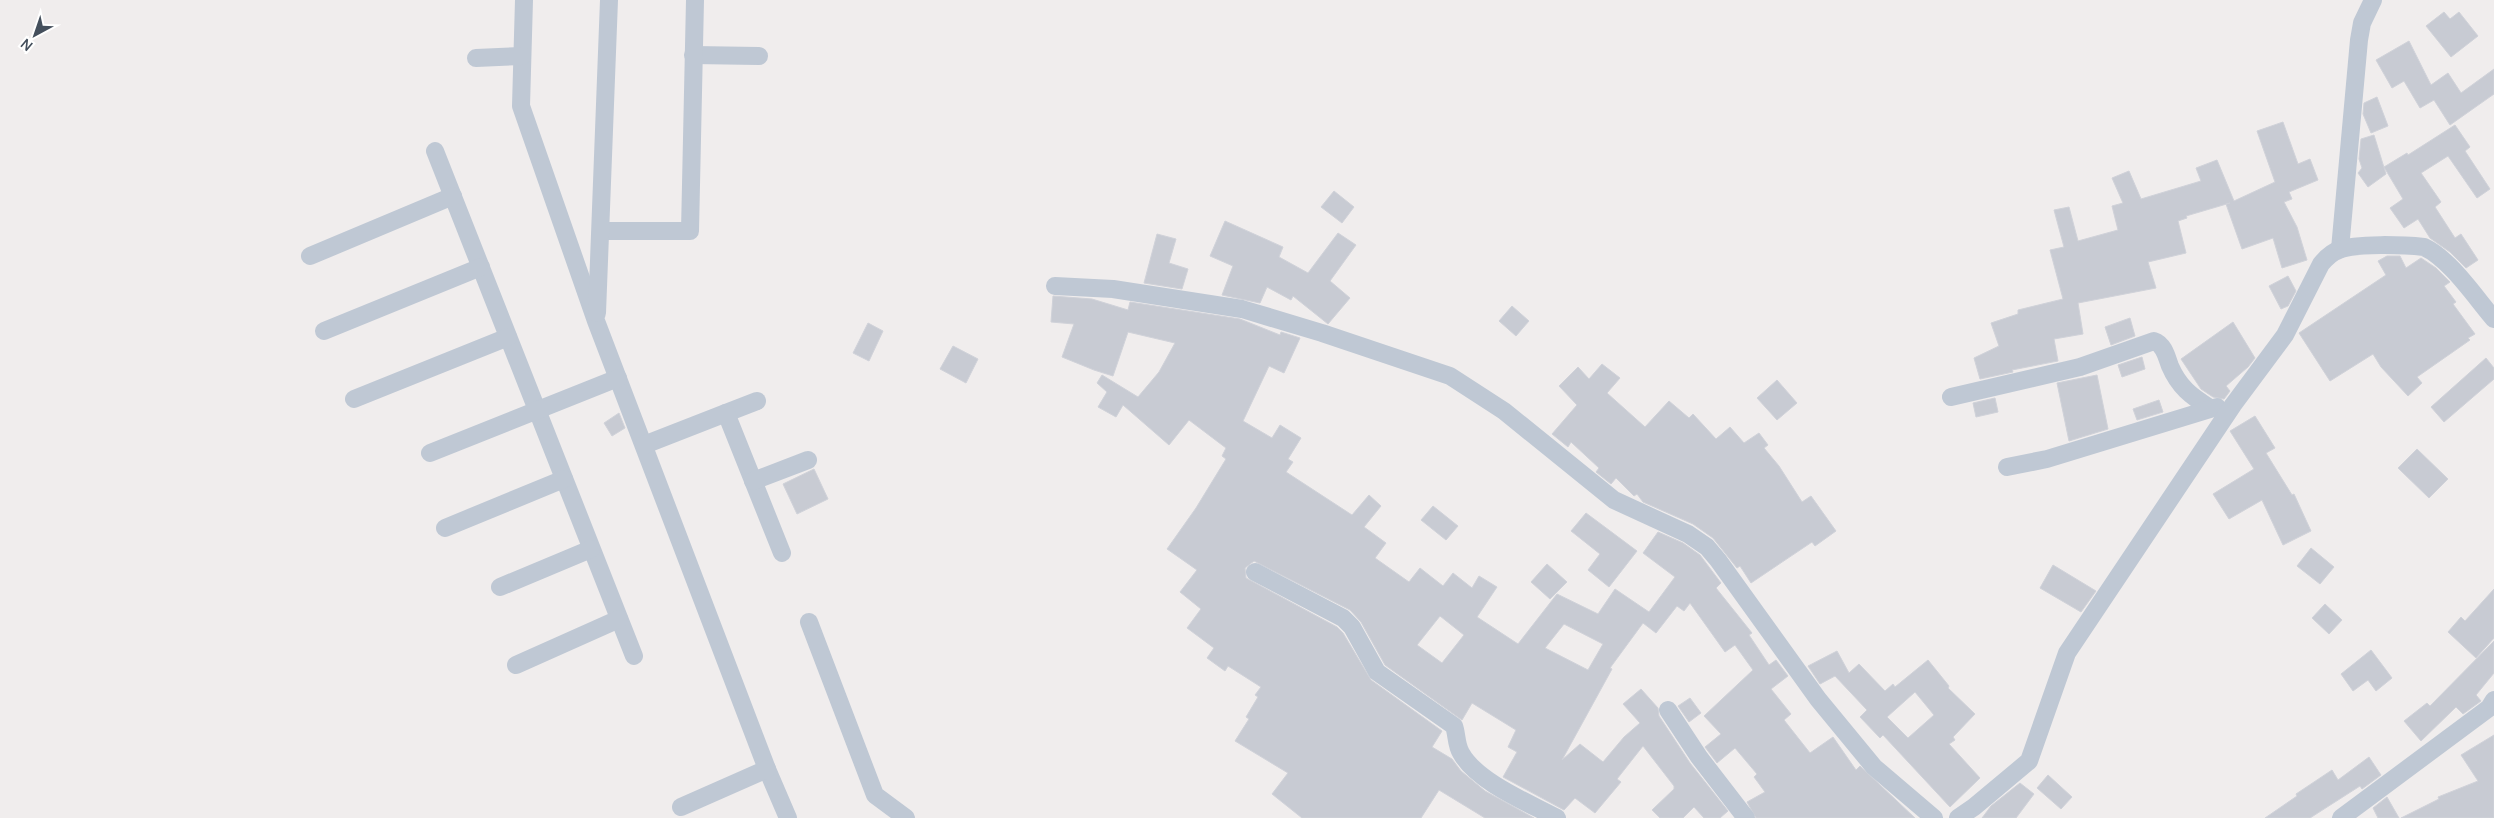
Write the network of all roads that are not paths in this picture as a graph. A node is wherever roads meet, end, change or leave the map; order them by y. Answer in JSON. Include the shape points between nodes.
{"nodes":[{"id":1,"x":524,"y":0,"type":"edge"},
{"id":2,"x":609,"y":0,"type":"edge"},
{"id":3,"x":695,"y":0,"type":"edge"},
{"id":4,"x":2373,"y":0,"type":"edge"},
{"id":5,"x":522,"y":56,"type":"junction"},
{"id":6,"x":694,"y":56,"type":"junction"},
{"id":7,"x":759,"y":56,"type":"dead end"},
{"id":8,"x":476,"y":58,"type":"dead end"},
{"id":9,"x":435,"y":151,"type":"dead end"},
{"id":10,"x":453,"y":196,"type":"junction"},
{"id":11,"x":601,"y":230,"type":"junction"},
{"id":12,"x":2340,"y":249,"type":"junction"},
{"id":13,"x":310,"y":256,"type":"dead end"},
{"id":14,"x":481,"y":267,"type":"junction"},
{"id":15,"x":1055,"y":286,"type":"dead end"},
{"id":16,"x":2494,"y":319,"type":"edge"},
{"id":17,"x":596,"y":321,"type":"junction"},
{"id":18,"x":324,"y":331,"type":"dead end"},
{"id":19,"x":508,"y":337,"type":"junction"},
{"id":20,"x":618,"y":378,"type":"junction"},
{"id":21,"x":1951,"y":397,"type":"dead end"},
{"id":22,"x":354,"y":399,"type":"dead end"},
{"id":23,"x":757,"y":401,"type":"dead end"},
{"id":24,"x":2233,"y":405,"type":"junction"},
{"id":25,"x":2210,"y":408,"type":"junction"},
{"id":26,"x":537,"y":410,"type":"junction"},
{"id":27,"x":726,"y":413,"type":"junction"},
{"id":28,"x":644,"y":445,"type":"junction"},
{"id":29,"x":430,"y":453,"type":"dead end"},
{"id":30,"x":808,"y":460,"type":"dead end"},
{"id":31,"x":2007,"y":467,"type":"dead end"},
{"id":32,"x":564,"y":479,"type":"junction"},
{"id":33,"x":753,"y":481,"type":"junction"},
{"id":34,"x":445,"y":528,"type":"dead end"},
{"id":35,"x":591,"y":549,"type":"junction"},
{"id":36,"x":782,"y":553,"type":"dead end"},
{"id":37,"x":1256,"y":572,"type":"dead end"},
{"id":38,"x":500,"y":587,"type":"dead end"},
{"id":39,"x":619,"y":618,"type":"junction"},
{"id":40,"x":809,"y":622,"type":"dead end"},
{"id":41,"x":634,"y":656,"type":"dead end"},
{"id":42,"x":516,"y":665,"type":"dead end"},
{"id":43,"x":2494,"y":700,"type":"edge"},
{"id":44,"x":1668,"y":710,"type":"dead end"},
{"id":45,"x":767,"y":769,"type":"junction"},
{"id":46,"x":680,"y":807,"type":"dead end"},
{"id":47,"x":788,"y":818,"type":"edge"},
{"id":48,"x":906,"y":818,"type":"edge"},
{"id":49,"x":1558,"y":818,"type":"edge"},
{"id":50,"x":1746,"y":818,"type":"edge"},
{"id":51,"x":1934,"y":818,"type":"edge"},
{"id":52,"x":1958,"y":818,"type":"edge"},
{"id":53,"x":2341,"y":818,"type":"edge"}],
"edges":[{"from":1,"to":5,"type":"street"},
{"from":2,"to":11,"type":"street"},
{"from":3,"to":6,"type":"street"},
{"from":4,"to":12,"type":"street","via":[[2362,23],[2359,40]]},
{"from":5,"to":8,"type":"street"},
{"from":5,"to":17,"type":"street","via":[[521,106]]},
{"from":6,"to":7,"type":"street"},
{"from":6,"to":11,"type":"street","via":[[690,231]]},
{"from":9,"to":10,"type":"street"},
{"from":10,"to":13,"type":"street"},
{"from":10,"to":14,"type":"street"},
{"from":11,"to":17,"type":"street"},
{"from":12,"to":16,"type":"street","via":[[2409,245],[2434,251]]},
{"from":12,"to":24,"type":"street","via":[[2321,264],[2284,335]]},
{"from":14,"to":18,"type":"street"},
{"from":14,"to":19,"type":"street"},
{"from":15,"to":51,"type":"street","via":[[1113,289],[1242,309],[1450,376],[1504,411],[1614,500],[1688,534],[1707,548],[1818,699],[1868,760]]},
{"from":17,"to":20,"type":"street"},
{"from":19,"to":22,"type":"street"},
{"from":19,"to":26,"type":"street"},
{"from":20,"to":26,"type":"street"},
{"from":20,"to":28,"type":"street"},
{"from":21,"to":25,"type":"street","via":[[2080,367],[2154,340],[2162,346],[2177,382]]},
{"from":23,"to":27,"type":"street"},
{"from":24,"to":25,"type":"street"},
{"from":24,"to":52,"type":"street","via":[[2067,653],[2029,761]]},
{"from":25,"to":31,"type":"street","via":[[2047,459]]},
{"from":26,"to":29,"type":"street"},
{"from":26,"to":32,"type":"street"},
{"from":27,"to":28,"type":"street"},
{"from":27,"to":33,"type":"street"},
{"from":28,"to":45,"type":"street"},
{"from":30,"to":33,"type":"street"},
{"from":32,"to":34,"type":"street"},
{"from":32,"to":35,"type":"street"},
{"from":33,"to":36,"type":"street"},
{"from":35,"to":38,"type":"street"},
{"from":35,"to":39,"type":"street"},
{"from":37,"to":49,"type":"street","via":[[1343,618],[1352,627],[1377,672],[1454,726],[1459,751],[1466,760],[1506,791]]},
{"from":39,"to":41,"type":"street"},
{"from":39,"to":42,"type":"street"},
{"from":40,"to":48,"type":"street","via":[[875,795]]},
{"from":43,"to":53,"type":"street","via":[[2489,708]]},
{"from":44,"to":50,"type":"street"},
{"from":45,"to":46,"type":"street"},
{"from":45,"to":47,"type":"street"}]}
